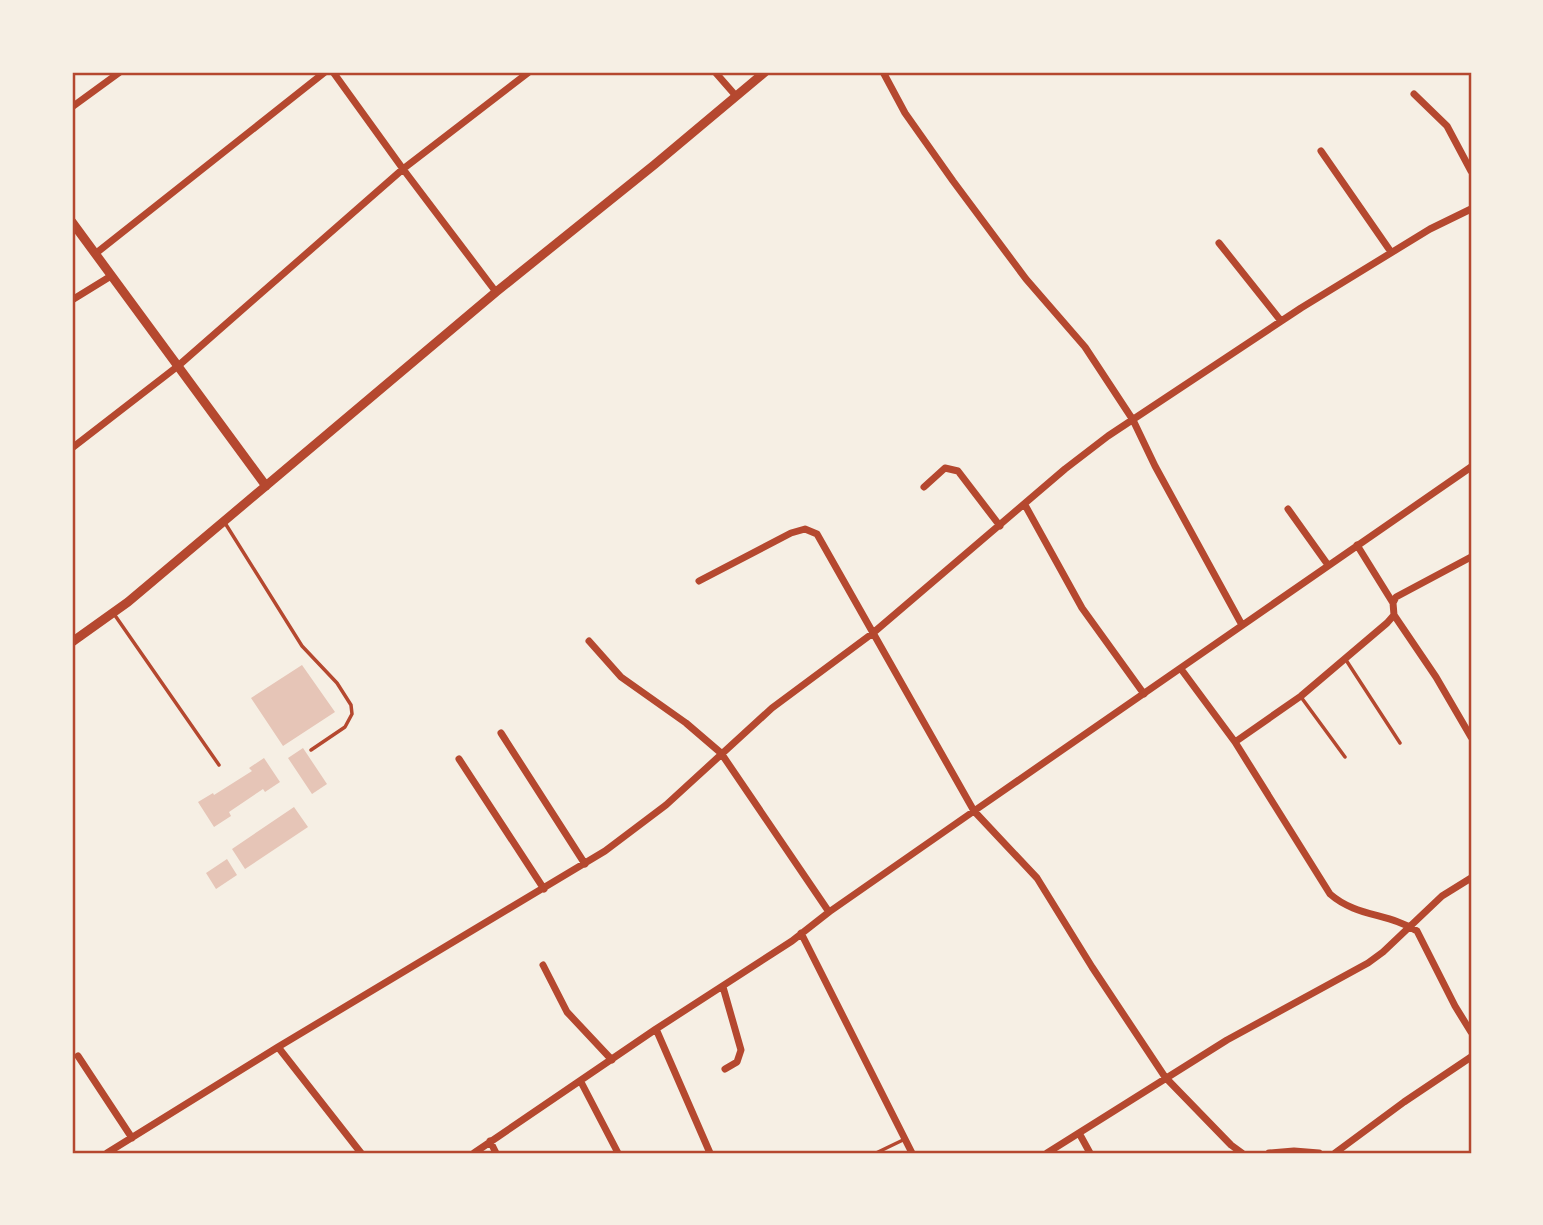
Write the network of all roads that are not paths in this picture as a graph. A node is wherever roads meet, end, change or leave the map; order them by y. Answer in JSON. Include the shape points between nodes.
{"nodes":[{"id":1,"x":120,"y":72,"type":"edge"},
{"id":2,"x":325,"y":72,"type":"edge"},
{"id":3,"x":333,"y":72,"type":"edge"},
{"id":4,"x":529,"y":72,"type":"edge"},
{"id":5,"x":715,"y":72,"type":"edge"},
{"id":6,"x":765,"y":72,"type":"edge"},
{"id":7,"x":883,"y":72,"type":"edge"},
{"id":8,"x":1414,"y":94,"type":"dead end"},
{"id":9,"x":736,"y":96,"type":"junction"},
{"id":10,"x":72,"y":107,"type":"edge"},
{"id":11,"x":1321,"y":151,"type":"dead end"},
{"id":12,"x":403,"y":169,"type":"junction"},
{"id":13,"x":1471,"y":171,"type":"edge"},
{"id":14,"x":1470,"y":213,"type":"edge"},
{"id":15,"x":72,"y":222,"type":"edge"},
{"id":16,"x":1219,"y":243,"type":"dead end"},
{"id":17,"x":1391,"y":253,"type":"junction"},
{"id":18,"x":95,"y":254,"type":"junction"},
{"id":19,"x":111,"y":276,"type":"junction"},
{"id":20,"x":496,"y":292,"type":"junction"},
{"id":21,"x":72,"y":300,"type":"edge"},
{"id":22,"x":1281,"y":321,"type":"junction"},
{"id":23,"x":178,"y":366,"type":"junction"},
{"id":24,"x":1133,"y":420,"type":"junction"},
{"id":25,"x":72,"y":449,"type":"edge"},
{"id":26,"x":1471,"y":467,"type":"edge"},
{"id":27,"x":266,"y":486,"type":"junction"},
{"id":28,"x":925,"y":487,"type":"dead end"},
{"id":29,"x":1024,"y":505,"type":"junction"},
{"id":30,"x":1288,"y":509,"type":"dead end"},
{"id":31,"x":224,"y":521,"type":"junction"},
{"id":32,"x":1000,"y":526,"type":"junction"},
{"id":33,"x":1357,"y":545,"type":"junction"},
{"id":34,"x":1471,"y":557,"type":"edge"},
{"id":35,"x":1328,"y":565,"type":"junction"},
{"id":36,"x":699,"y":580,"type":"dead end"},
{"id":37,"x":1393,"y":603,"type":"junction"},
{"id":38,"x":113,"y":613,"type":"junction"},
{"id":39,"x":1394,"y":615,"type":"junction"},
{"id":40,"x":1242,"y":625,"type":"junction"},
{"id":41,"x":873,"y":633,"type":"junction"},
{"id":42,"x":589,"y":641,"type":"dead end"},
{"id":43,"x":72,"y":642,"type":"edge"},
{"id":44,"x":1345,"y":659,"type":"junction"},
{"id":45,"x":1181,"y":669,"type":"junction"},
{"id":46,"x":1144,"y":694,"type":"junction"},
{"id":47,"x":1301,"y":696,"type":"junction"},
{"id":48,"x":501,"y":733,"type":"dead end"},
{"id":49,"x":1471,"y":737,"type":"edge"},
{"id":50,"x":1235,"y":743,"type":"junction"},
{"id":51,"x":1400,"y":743,"type":"dead end"},
{"id":52,"x":311,"y":750,"type":"dead end"},
{"id":53,"x":721,"y":752,"type":"junction"},
{"id":54,"x":1345,"y":758,"type":"dead end"},
{"id":55,"x":459,"y":759,"type":"dead end"},
{"id":56,"x":219,"y":765,"type":"dead end"},
{"id":57,"x":974,"y":811,"type":"junction"},
{"id":58,"x":585,"y":864,"type":"junction"},
{"id":59,"x":1471,"y":878,"type":"edge"},
{"id":60,"x":544,"y":889,"type":"junction"},
{"id":61,"x":830,"y":912,"type":"junction"},
{"id":62,"x":1411,"y":927,"type":"junction"},
{"id":63,"x":801,"y":933,"type":"junction"},
{"id":64,"x":543,"y":965,"type":"dead end"},
{"id":65,"x":723,"y":986,"type":"junction"},
{"id":66,"x":656,"y":1030,"type":"junction"},
{"id":67,"x":1471,"y":1032,"type":"edge"},
{"id":68,"x":278,"y":1047,"type":"junction"},
{"id":69,"x":78,"y":1056,"type":"dead end"},
{"id":70,"x":1471,"y":1056,"type":"edge"},
{"id":71,"x":612,"y":1060,"type":"junction"},
{"id":72,"x":725,"y":1069,"type":"dead end"},
{"id":73,"x":1165,"y":1077,"type":"junction"},
{"id":74,"x":581,"y":1082,"type":"junction"},
{"id":75,"x":1079,"y":1133,"type":"junction"},
{"id":76,"x":132,"y":1138,"type":"junction"},
{"id":77,"x":905,"y":1139,"type":"junction"},
{"id":78,"x":490,"y":1141,"type":"junction"},
{"id":79,"x":107,"y":1153,"type":"edge"},
{"id":80,"x":361,"y":1153,"type":"edge"},
{"id":81,"x":474,"y":1153,"type":"edge"},
{"id":82,"x":496,"y":1153,"type":"edge"},
{"id":83,"x":618,"y":1153,"type":"edge"},
{"id":84,"x":710,"y":1153,"type":"edge"},
{"id":85,"x":876,"y":1153,"type":"edge"},
{"id":86,"x":912,"y":1153,"type":"edge"},
{"id":87,"x":1047,"y":1153,"type":"edge"},
{"id":88,"x":1090,"y":1153,"type":"edge"},
{"id":89,"x":1242,"y":1153,"type":"edge"},
{"id":90,"x":1269,"y":1153,"type":"edge"},
{"id":91,"x":1319,"y":1153,"type":"edge"},
{"id":92,"x":1335,"y":1153,"type":"edge"}],
"edges":[{"from":1,"to":10,"type":"street"},
{"from":2,"to":18,"type":"street"},
{"from":3,"to":12,"type":"street"},
{"from":4,"to":12,"type":"street"},
{"from":5,"to":9,"type":"street"},
{"from":6,"to":9,"type":"street"},
{"from":7,"to":24,"type":"street","via":[[905,113],[959,190],[1085,347]]},
{"from":8,"to":13,"type":"street","via":[[1447,126]]},
{"from":9,"to":20,"type":"street"},
{"from":11,"to":17,"type":"street"},
{"from":12,"to":20,"type":"street"},
{"from":12,"to":23,"type":"street"},
{"from":14,"to":17,"type":"street","via":[[1430,229]]},
{"from":15,"to":18,"type":"street"},
{"from":16,"to":22,"type":"street"},
{"from":17,"to":22,"type":"street"},
{"from":18,"to":19,"type":"street"},
{"from":19,"to":21,"type":"street"},
{"from":19,"to":23,"type":"street"},
{"from":20,"to":27,"type":"street"},
{"from":22,"to":24,"type":"street"},
{"from":23,"to":25,"type":"street"},
{"from":23,"to":27,"type":"street"},
{"from":24,"to":29,"type":"street"},
{"from":24,"to":40,"type":"street"},
{"from":26,"to":33,"type":"street"},
{"from":27,"to":31,"type":"street"},
{"from":28,"to":32,"type":"street","via":[[945,468],[953,468]]},
{"from":29,"to":32,"type":"street"},
{"from":29,"to":46,"type":"street","via":[[1082,607]]},
{"from":30,"to":35,"type":"street"},
{"from":31,"to":38,"type":"street"},
{"from":31,"to":52,"type":"lane","via":[[302,646],[351,705],[345,727]]},
{"from":32,"to":41,"type":"street"},
{"from":33,"to":35,"type":"street"},
{"from":33,"to":37,"type":"street"},
{"from":34,"to":37,"type":"street","via":[[1406,590]]},
{"from":35,"to":40,"type":"street"},
{"from":36,"to":41,"type":"street","via":[[791,533],[811,530],[824,544]]},
{"from":37,"to":39,"type":"street"},
{"from":38,"to":43,"type":"street"},
{"from":38,"to":56,"type":"lane"},
{"from":39,"to":44,"type":"street"},
{"from":39,"to":49,"type":"street"},
{"from":40,"to":45,"type":"street"},
{"from":41,"to":53,"type":"street"},
{"from":41,"to":57,"type":"street"},
{"from":42,"to":53,"type":"street","via":[[621,677]]},
{"from":44,"to":47,"type":"street"},
{"from":44,"to":51,"type":"lane"},
{"from":45,"to":46,"type":"street"},
{"from":45,"to":50,"type":"street"},
{"from":46,"to":57,"type":"street"},
{"from":47,"to":50,"type":"street"},
{"from":47,"to":54,"type":"lane"},
{"from":48,"to":58,"type":"street"},
{"from":50,"to":62,"type":"street","via":[[1330,894],[1354,910]]},
{"from":53,"to":58,"type":"street","via":[[666,805]]},
{"from":53,"to":61,"type":"street"},
{"from":55,"to":60,"type":"street"},
{"from":57,"to":61,"type":"street"},
{"from":57,"to":73,"type":"street","via":[[1037,878]]},
{"from":58,"to":60,"type":"street"},
{"from":59,"to":62,"type":"street","via":[[1442,896]]},
{"from":60,"to":68,"type":"street"},
{"from":61,"to":63,"type":"street"},
{"from":62,"to":67,"type":"street","via":[[1421,935]]},
{"from":62,"to":73,"type":"street","via":[[1368,963]]},
{"from":63,"to":65,"type":"street"},
{"from":63,"to":77,"type":"street"},
{"from":64,"to":71,"type":"street","via":[[567,1012]]},
{"from":65,"to":66,"type":"street"},
{"from":65,"to":72,"type":"street","via":[[741,1050],[737,1062]]},
{"from":66,"to":71,"type":"street"},
{"from":66,"to":84,"type":"street"},
{"from":68,"to":76,"type":"street"},
{"from":68,"to":80,"type":"street"},
{"from":69,"to":76,"type":"street"},
{"from":70,"to":92,"type":"street"},
{"from":71,"to":74,"type":"street"},
{"from":73,"to":75,"type":"street"},
{"from":73,"to":89,"type":"street"},
{"from":74,"to":78,"type":"street"},
{"from":74,"to":83,"type":"street"},
{"from":75,"to":87,"type":"street"},
{"from":75,"to":88,"type":"street"},
{"from":76,"to":79,"type":"street"},
{"from":77,"to":85,"type":"lane"},
{"from":77,"to":86,"type":"street"},
{"from":78,"to":81,"type":"street"},
{"from":78,"to":82,"type":"street"},
{"from":90,"to":91,"type":"street"}]}
